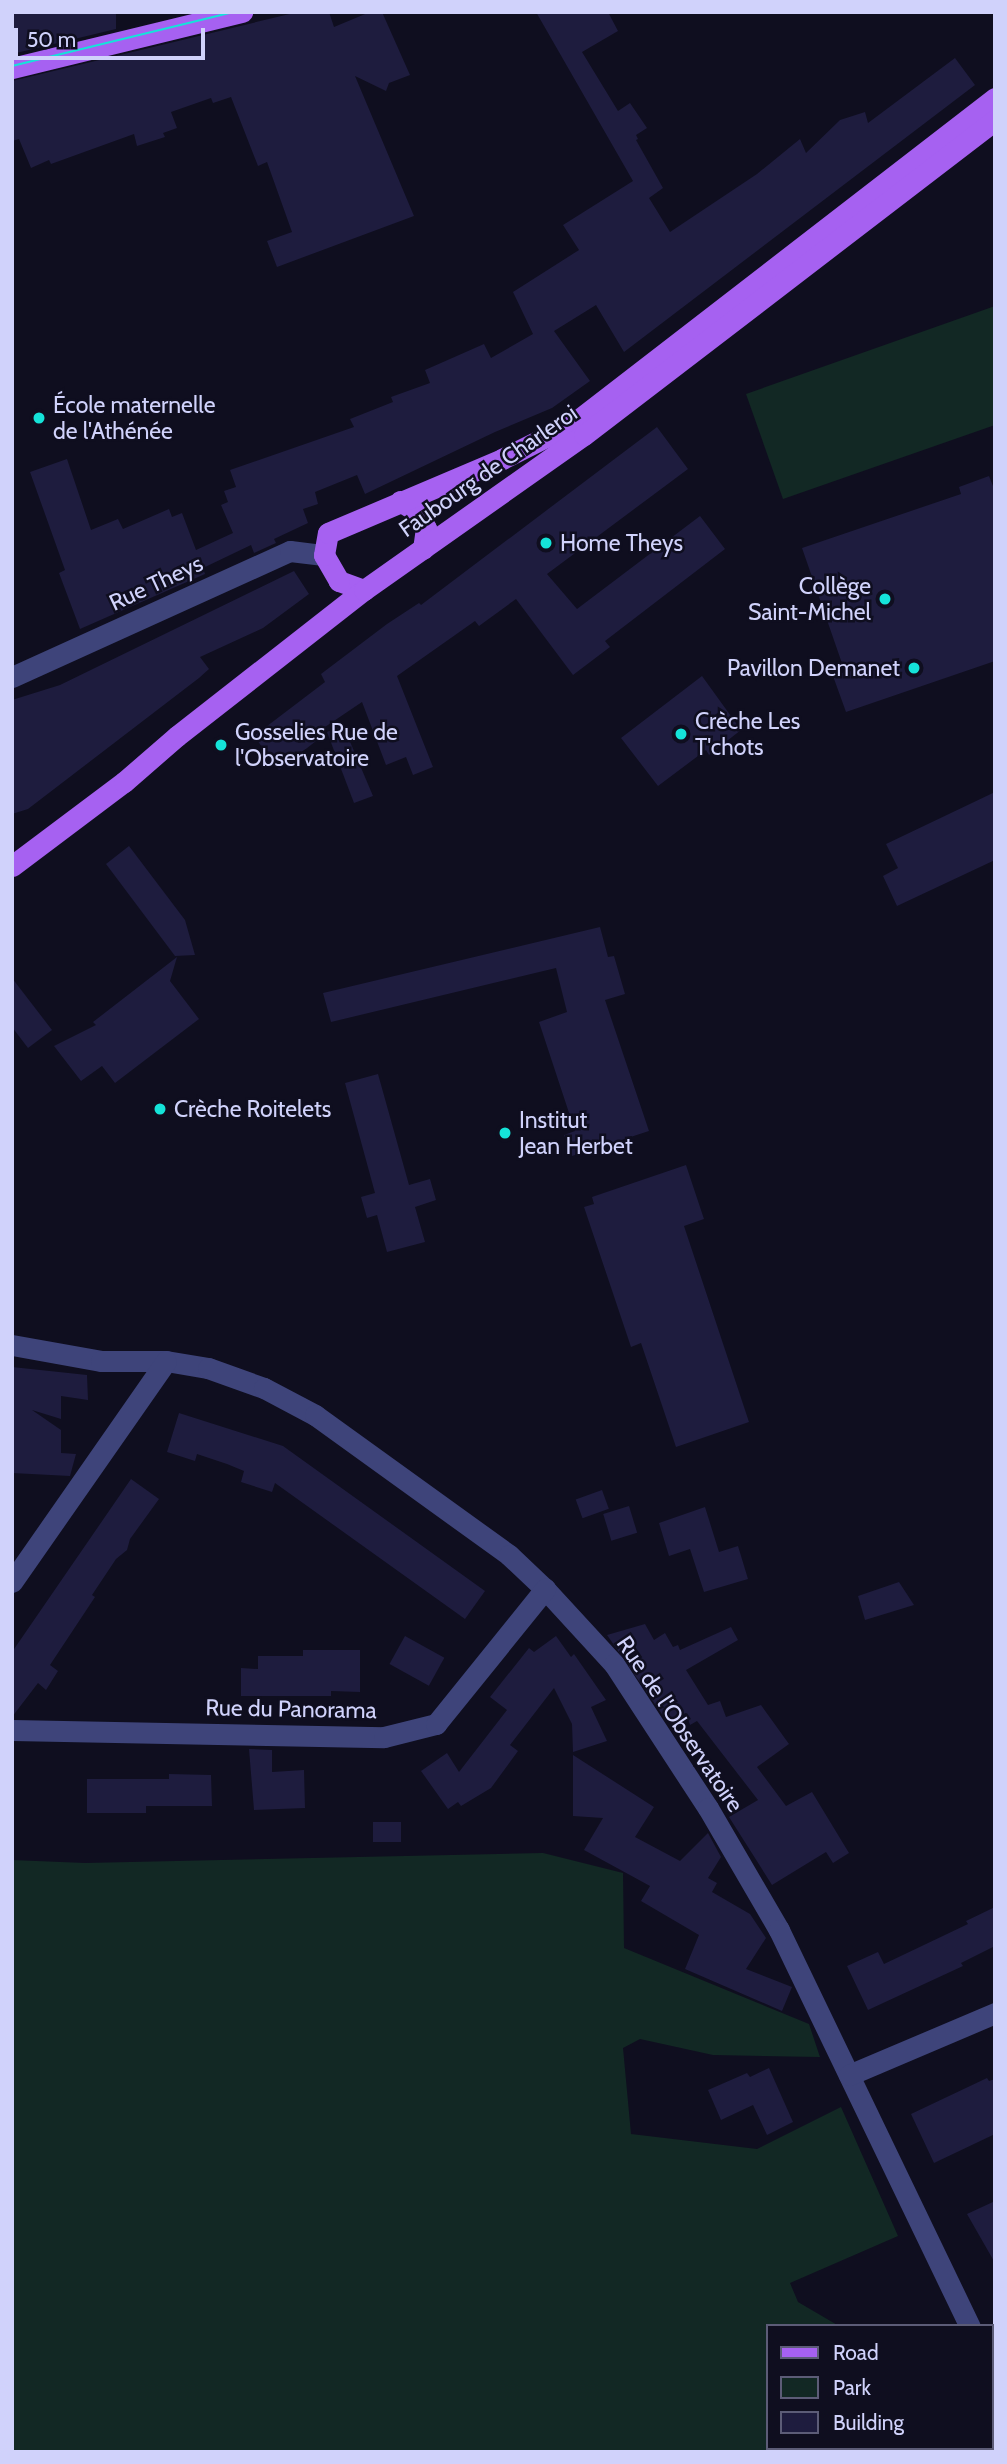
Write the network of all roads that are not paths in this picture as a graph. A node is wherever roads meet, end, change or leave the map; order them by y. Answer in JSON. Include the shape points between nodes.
{"nodes":[{"id":1,"x":242,"y":12,"type":"edge"},
{"id":2,"x":12,"y":68,"type":"edge"},
{"id":3,"x":995,"y":99,"type":"edge"},
{"id":4,"x":995,"y":120,"type":"edge"},
{"id":5,"x":400,"y":501,"type":"junction"},
{"id":6,"x":423,"y":549,"type":"junction"},
{"id":7,"x":324,"y":555,"type":"junction"},
{"id":8,"x":338,"y":581,"type":"junction"},
{"id":9,"x":364,"y":590,"type":"junction"},
{"id":10,"x":340,"y":609,"type":"junction"},
{"id":11,"x":12,"y":677,"type":"edge"},
{"id":12,"x":12,"y":866,"type":"edge"},
{"id":13,"x":12,"y":1345,"type":"edge"},
{"id":14,"x":166,"y":1361,"type":"junction"},
{"id":15,"x":12,"y":1583,"type":"edge"},
{"id":16,"x":545,"y":1589,"type":"junction"},
{"id":17,"x":12,"y":1730,"type":"edge"},
{"id":18,"x":995,"y":2012,"type":"edge"},
{"id":19,"x":849,"y":2075,"type":"junction"},
{"id":20,"x":969,"y":2324,"type":"edge"}],
"edges":[{"from":1,"to":2,"type":"main road"},
{"from":3,"to":5,"type":"main road","via":[[585,414],[553,435]]},
{"from":4,"to":6,"type":"main road","name":"Faubourg de Charleroi","via":[[584,435]]},
{"from":5,"to":6,"type":"main road","via":[[416,511],[426,528]]},
{"from":5,"to":7,"type":"main road","via":[[328,533]]},
{"from":6,"to":9,"type":"main road","name":"Faubourg de Charleroi"},
{"from":7,"to":8,"type":"main road"},
{"from":7,"to":11,"type":"street","name":"Rue Theys","via":[[290,551]]},
{"from":8,"to":9,"type":"main road"},
{"from":8,"to":10,"type":"main road"},
{"from":9,"to":10,"type":"main road","name":"Faubourg de Charleroi"},
{"from":10,"to":12,"type":"main road","name":"Faubourg de Charleroi"},
{"from":13,"to":14,"type":"street","name":"Rue de l'Observatoire","via":[[101,1361]]},
{"from":14,"to":15,"type":"street"},
{"from":14,"to":16,"type":"street","name":"Rue de l'Observatoire","via":[[208,1368],[264,1388],[315,1415],[509,1555]]},
{"from":16,"to":17,"type":"street","name":"Rue du Panorama","via":[[436,1724],[384,1737]]},
{"from":16,"to":19,"type":"street","name":"Rue de l'Observatoire","via":[[614,1664],[708,1808],[779,1930]]},
{"from":18,"to":19,"type":"street"},
{"from":19,"to":20,"type":"street","name":"Rue de l'Observatoire"}]}
